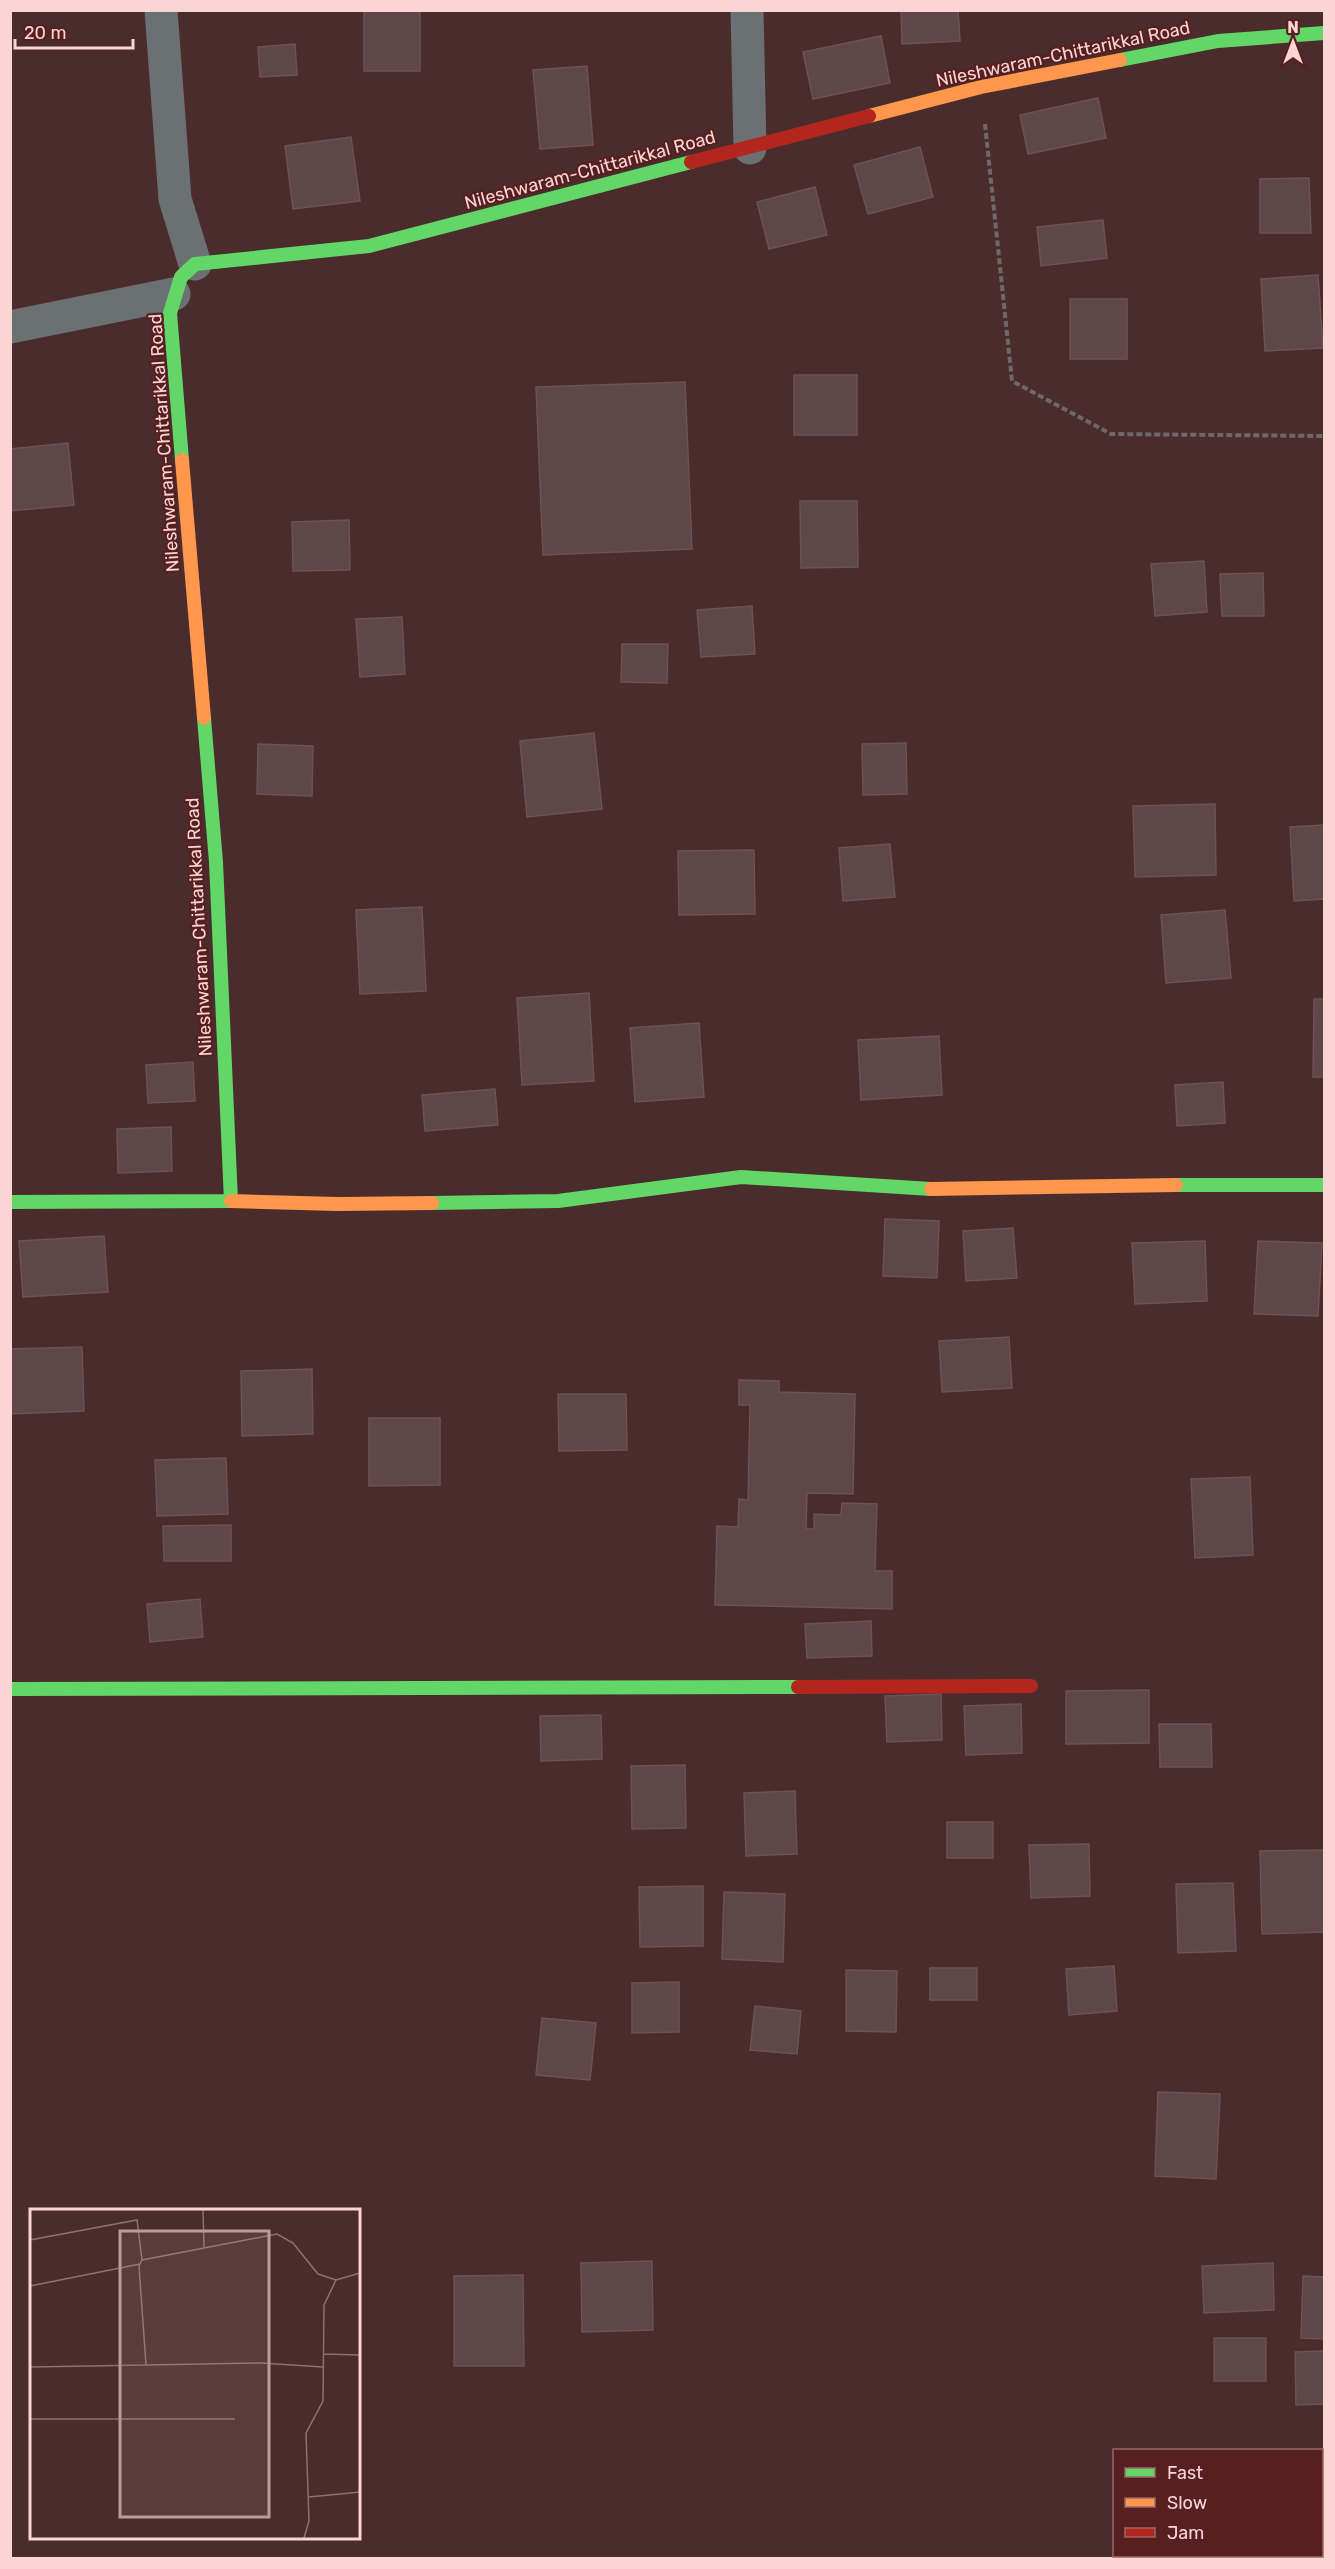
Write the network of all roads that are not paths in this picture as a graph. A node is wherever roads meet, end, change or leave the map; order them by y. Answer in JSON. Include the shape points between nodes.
{"nodes":[{"id":1,"x":161,"y":10,"type":"edge"},
{"id":2,"x":747,"y":10,"type":"edge"},
{"id":3,"x":1324,"y":33,"type":"edge"},
{"id":4,"x":750,"y":147,"type":"junction"},
{"id":5,"x":195,"y":264,"type":"junction"},
{"id":6,"x":174,"y":294,"type":"junction"},
{"id":7,"x":10,"y":327,"type":"edge"},
{"id":8,"x":1324,"y":1185,"type":"edge"},
{"id":9,"x":231,"y":1201,"type":"junction"},
{"id":10,"x":10,"y":1202,"type":"edge"},
{"id":11,"x":1031,"y":1686,"type":"dead end"},
{"id":12,"x":10,"y":1689,"type":"edge"}],
"edges":[{"from":1,"to":5,"type":"street","via":[[175,199]]},
{"from":2,"to":4,"type":"street"},
{"from":3,"to":4,"type":"main road","name":"Nileshwaram-Chittarikkal Road","via":[[1218,41],[981,87]]},
{"from":4,"to":5,"type":"main road","name":"Nileshwaram-Chittarikkal Road","via":[[369,246]]},
{"from":5,"to":6,"type":"main road","name":"Nileshwaram-Chittarikkal Road","via":[[181,277]]},
{"from":6,"to":7,"type":"street"},
{"from":6,"to":9,"type":"main road","name":"Nileshwaram-Chittarikkal Road","via":[[170,313],[216,862]]},
{"from":8,"to":9,"type":"main road","via":[[946,1190],[741,1177],[558,1202]]},
{"from":9,"to":10,"type":"main road"},
{"from":11,"to":12,"type":"main road"}]}
